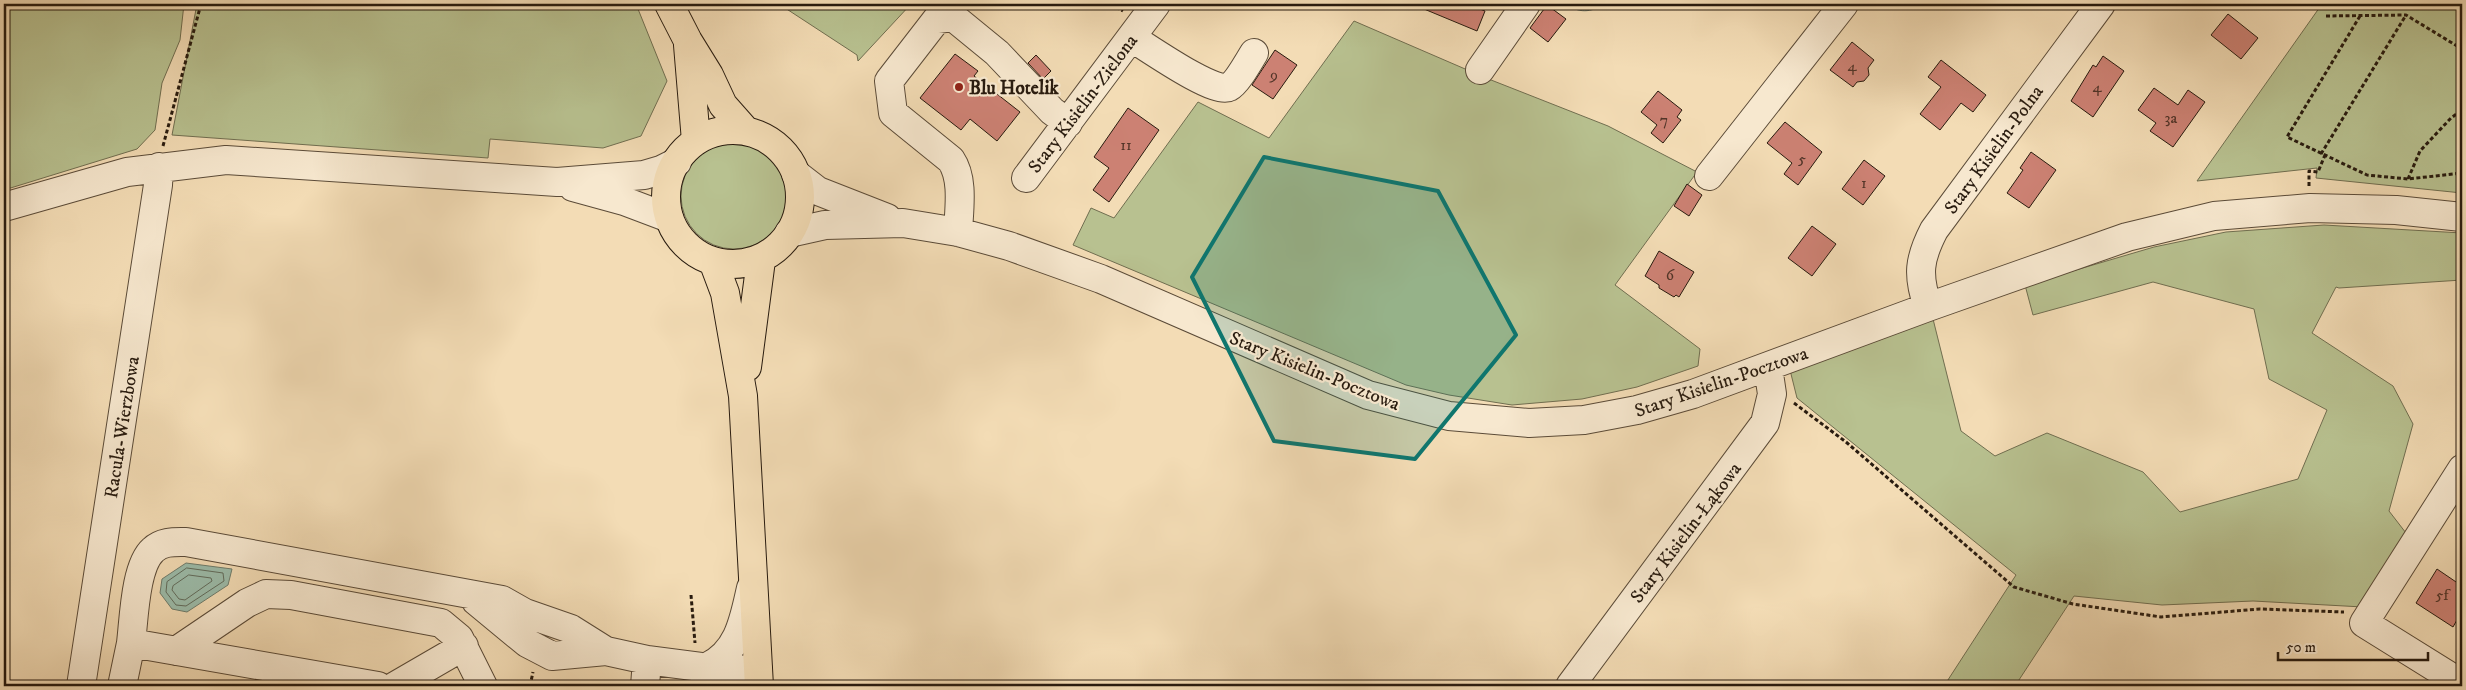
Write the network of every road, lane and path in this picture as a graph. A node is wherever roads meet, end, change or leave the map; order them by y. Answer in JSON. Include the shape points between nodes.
{"nodes":[{"id":1,"x":201,"y":4,"type":"edge"},
{"id":2,"x":669,"y":4,"type":"edge"},
{"id":3,"x":1156,"y":4,"type":"edge"},
{"id":4,"x":1526,"y":4,"type":"edge"},
{"id":5,"x":1844,"y":4,"type":"edge"},
{"id":6,"x":2101,"y":4,"type":"edge"},
{"id":7,"x":2326,"y":16,"type":"dead end"},
{"id":8,"x":2360,"y":16,"type":"junction"},
{"id":9,"x":2406,"y":16,"type":"junction"},
{"id":10,"x":1132,"y":38,"type":"junction"},
{"id":11,"x":688,"y":42,"type":"junction"},
{"id":12,"x":2462,"y":49,"type":"edge"},
{"id":13,"x":1254,"y":53,"type":"dead end"},
{"id":14,"x":1480,"y":70,"type":"dead end"},
{"id":15,"x":2462,"y":110,"type":"edge"},
{"id":16,"x":1068,"y":123,"type":"junction"},
{"id":17,"x":746,"y":132,"type":"junction"},
{"id":18,"x":696,"y":141,"type":"junction"},
{"id":19,"x":2323,"y":155,"type":"junction"},
{"id":20,"x":677,"y":162,"type":"junction"},
{"id":21,"x":159,"y":167,"type":"junction"},
{"id":22,"x":2462,"y":173,"type":"edge"},
{"id":23,"x":796,"y":174,"type":"junction"},
{"id":24,"x":1709,"y":176,"type":"dead end"},
{"id":25,"x":1026,"y":178,"type":"dead end"},
{"id":26,"x":2408,"y":179,"type":"junction"},
{"id":27,"x":557,"y":182,"type":"junction"},
{"id":28,"x":2309,"y":194,"type":"dead end"},
{"id":29,"x":4,"y":207,"type":"edge"},
{"id":30,"x":2462,"y":216,"type":"edge"},
{"id":31,"x":669,"y":218,"type":"junction"},
{"id":32,"x":903,"y":223,"type":"junction"},
{"id":33,"x":958,"y":232,"type":"junction"},
{"id":34,"x":789,"y":233,"type":"junction"},
{"id":35,"x":761,"y":260,"type":"junction"},
{"id":36,"x":713,"y":261,"type":"junction"},
{"id":37,"x":1928,"y":306,"type":"junction"},
{"id":38,"x":1768,"y":367,"type":"junction"},
{"id":39,"x":1772,"y":394,"type":"junction"},
{"id":40,"x":743,"y":396,"type":"junction"},
{"id":41,"x":2462,"y":469,"type":"edge"},
{"id":42,"x":753,"y":579,"type":"junction"},
{"id":43,"x":464,"y":593,"type":"junction"},
{"id":44,"x":691,"y":595,"type":"dead end"},
{"id":45,"x":2364,"y":623,"type":"junction"},
{"id":46,"x":131,"y":643,"type":"junction"},
{"id":47,"x":464,"y":646,"type":"junction"},
{"id":48,"x":606,"y":650,"type":"junction"},
{"id":49,"x":176,"y":651,"type":"junction"},
{"id":50,"x":702,"y":666,"type":"junction"},
{"id":51,"x":646,"y":673,"type":"edge"},
{"id":52,"x":759,"y":678,"type":"edge"},
{"id":53,"x":2462,"y":684,"type":"edge"},
{"id":54,"x":81,"y":686,"type":"edge"},
{"id":55,"x":122,"y":686,"type":"edge"},
{"id":56,"x":378,"y":686,"type":"edge"},
{"id":57,"x":395,"y":686,"type":"edge"},
{"id":58,"x":483,"y":686,"type":"edge"},
{"id":59,"x":1570,"y":686,"type":"edge"}],
"edges":[{"from":1,"to":21,"type":"path"},
{"from":2,"to":11,"type":"main road"},
{"from":3,"to":10,"type":"street","name":"Stary Kisielin-Zielona"},
{"from":4,"to":14,"type":"street"},
{"from":5,"to":24,"type":"street"},
{"from":6,"to":37,"type":"street","name":"Stary Kisielin-Polna","via":[[1934,230],[1923,251],[1920,270]]},
{"from":7,"to":8,"type":"path"},
{"from":8,"to":9,"type":"path"},
{"from":8,"to":19,"type":"path","via":[[2287,137]]},
{"from":9,"to":12,"type":"path"},
{"from":9,"to":19,"type":"path"},
{"from":10,"to":13,"type":"street","via":[[1204,82],[1223,89],[1230,87]]},
{"from":10,"to":16,"type":"street","name":"Stary Kisielin-Zielona"},
{"from":11,"to":17,"type":"main road","via":[[723,105]]},
{"from":11,"to":18,"type":"main road"},
{"from":15,"to":26,"type":"path","via":[[2420,151]]},
{"from":16,"to":25,"type":"street","name":"Stary Kisielin-Zielona"},
{"from":16,"to":33,"type":"street","via":[[1052,111],[997,53],[953,17],[937,19],[890,81],[894,113],[951,160],[956,168]]},
{"from":17,"to":18,"type":"main road","via":[[717,131]]},
{"from":17,"to":23,"type":"main road","via":[[765,138],[778,147]]},
{"from":18,"to":20,"type":"main road","via":[[686,148]]},
{"from":19,"to":26,"type":"path","via":[[2366,175]]},
{"from":19,"to":28,"type":"path","via":[[2318,172],[2309,171]]},
{"from":20,"to":27,"type":"street","via":[[644,175]]},
{"from":20,"to":31,"type":"main road","via":[[666,192]]},
{"from":21,"to":27,"type":"street","via":[[226,160]]},
{"from":21,"to":29,"type":"street","via":[[86,182]]},
{"from":21,"to":54,"type":"street","name":"Racula-Wierzbowa"},
{"from":22,"to":26,"type":"path"},
{"from":23,"to":32,"type":"street","name":"Stary Kisielin-Pocztowa","via":[[818,191]]},
{"from":23,"to":34,"type":"main road","via":[[800,194],[798,216]]},
{"from":27,"to":31,"type":"street"},
{"from":30,"to":37,"type":"street","name":"Stary Kisielin-Pocztowa","via":[[2396,210],[2310,208],[2214,216],[2127,237]]},
{"from":31,"to":36,"type":"main road","via":[[684,242]]},
{"from":32,"to":33,"type":"street","name":"Stary Kisielin-Pocztowa"},
{"from":32,"to":34,"type":"street","name":"Stary Kisielin-Pocztowa","via":[[825,225]]},
{"from":33,"to":38,"type":"street","name":"Stary Kisielin-Pocztowa","via":[[1009,246],[1101,279],[1368,395],[1448,416],[1529,423],[1584,420],[1637,410],[1693,394]]},
{"from":34,"to":35,"type":"main road","via":[[780,246]]},
{"from":35,"to":36,"type":"main road","via":[[731,265]]},
{"from":35,"to":40,"type":"main road"},
{"from":36,"to":40,"type":"main road","via":[[725,293]]},
{"from":37,"to":38,"type":"street","name":"Stary Kisielin-Pocztowa"},
{"from":38,"to":39,"type":"street","name":"Stary Kisielin-Łąkowa"},
{"from":39,"to":45,"type":"path","via":[[1794,402],[1846,442],[2014,587],[2073,604],[2160,616],[2260,610],[2342,611]]},
{"from":39,"to":59,"type":"street","name":"Stary Kisielin-Łąkowa","via":[[1765,423]]},
{"from":40,"to":42,"type":"main road"},
{"from":41,"to":45,"type":"street"},
{"from":42,"to":50,"type":"street","via":[[744,620],[734,644],[726,655]]},
{"from":42,"to":52,"type":"main road"},
{"from":43,"to":46,"type":"street","via":[[186,542],[168,542],[153,549],[142,566]]},
{"from":43,"to":48,"type":"street","via":[[502,600],[525,613],[571,629]]},
{"from":43,"to":48,"type":"street","via":[[527,643],[552,656]]},
{"from":44,"to":50,"type":"path"},
{"from":45,"to":53,"type":"street"},
{"from":46,"to":49,"type":"street"},
{"from":46,"to":55,"type":"street"},
{"from":47,"to":49,"type":"street","via":[[441,623],[291,595],[266,594],[247,603]]},
{"from":47,"to":57,"type":"street"},
{"from":47,"to":58,"type":"street"},
{"from":48,"to":51,"type":"street"},
{"from":49,"to":56,"type":"street"},
{"from":50,"to":51,"type":"street"},
{"from":50,"to":52,"type":"street"}]}
